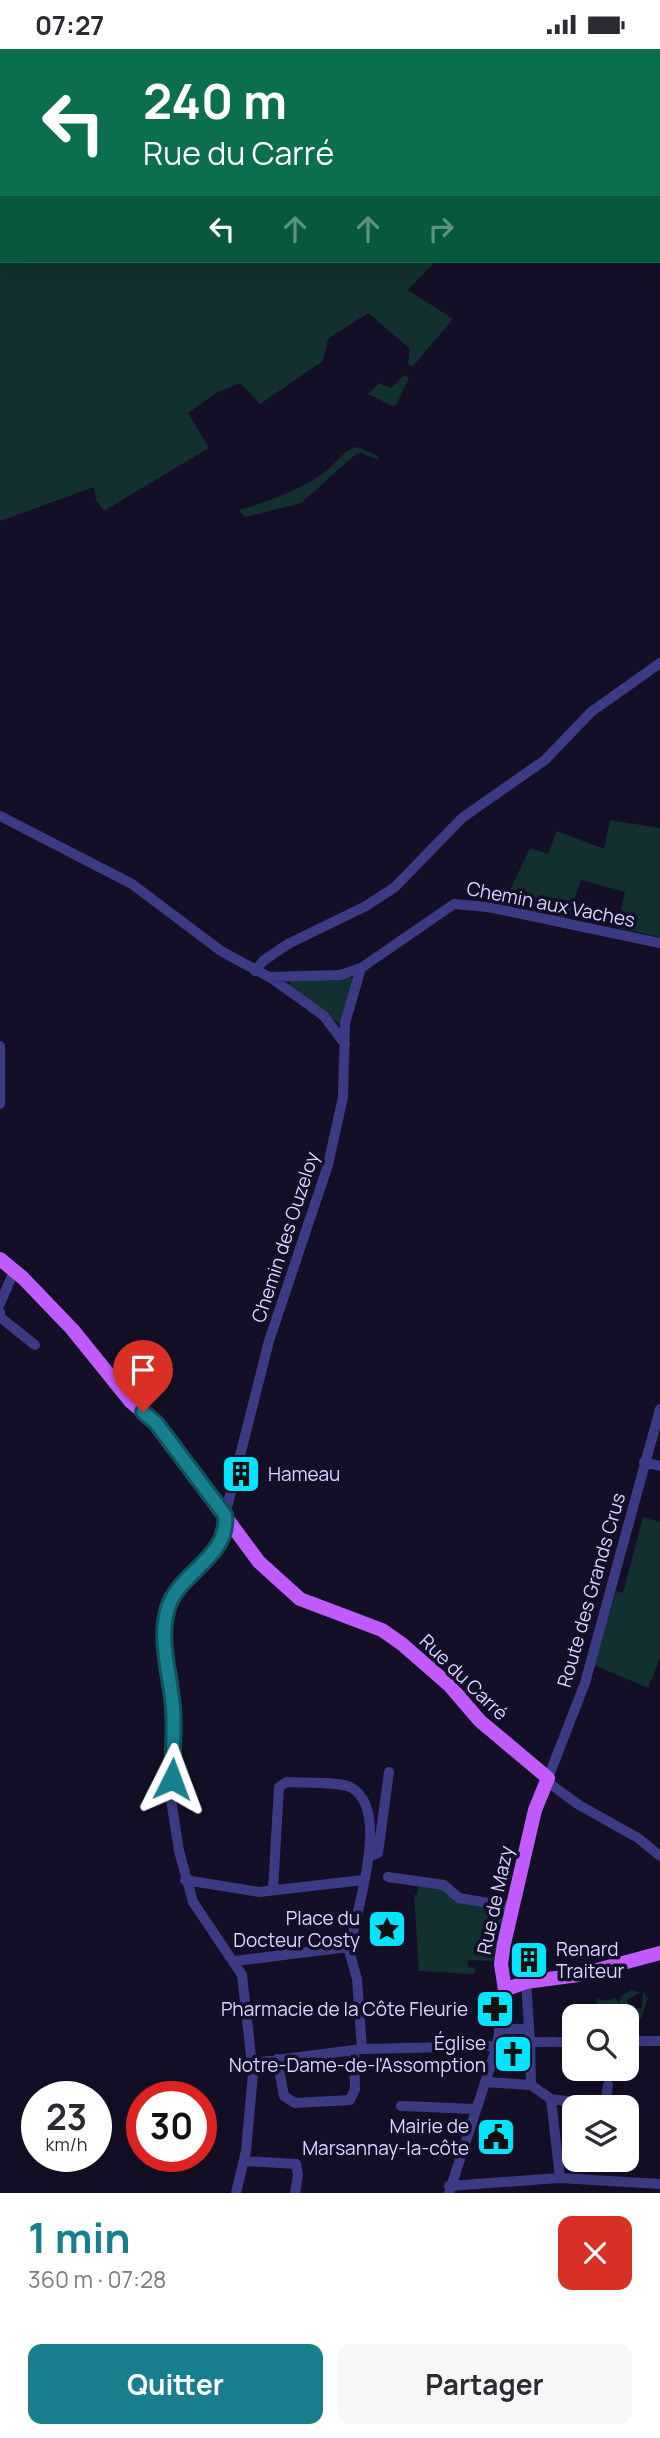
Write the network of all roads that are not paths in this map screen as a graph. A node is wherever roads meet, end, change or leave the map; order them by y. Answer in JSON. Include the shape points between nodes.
{"nodes":[{"id":1,"x":660,"y":663,"type":"edge"},
{"id":2,"x":0,"y":816,"type":"edge"},
{"id":3,"x":660,"y":943,"type":"edge"},
{"id":4,"x":361,"y":968,"type":"junction"},
{"id":5,"x":255,"y":971,"type":"junction"},
{"id":6,"x":269,"y":977,"type":"junction"},
{"id":7,"x":345,"y":1044,"type":"junction"},
{"id":8,"x":0,"y":1046,"type":"edge"},
{"id":9,"x":0,"y":1104,"type":"edge"},
{"id":10,"x":0,"y":1259,"type":"edge"},
{"id":11,"x":14,"y":1271,"type":"junction"},
{"id":12,"x":0,"y":1304,"type":"edge"},
{"id":13,"x":0,"y":1312,"type":"edge"},
{"id":14,"x":36,"y":1345,"type":"dead end"},
{"id":15,"x":660,"y":1409,"type":"edge"},
{"id":16,"x":644,"y":1462,"type":"junction"},
{"id":17,"x":660,"y":1467,"type":"edge"},
{"id":18,"x":225,"y":1515,"type":"junction"},
{"id":19,"x":389,"y":1772,"type":"dead end"},
{"id":20,"x":547,"y":1780,"type":"junction"},
{"id":21,"x":660,"y":1856,"type":"edge"},
{"id":22,"x":369,"y":1857,"type":"junction"},
{"id":23,"x":388,"y":1877,"type":"dead end"},
{"id":24,"x":185,"y":1880,"type":"junction"},
{"id":25,"x":362,"y":1880,"type":"junction"},
{"id":26,"x":273,"y":1890,"type":"junction"},
{"id":27,"x":512,"y":1907,"type":"junction"},
{"id":28,"x":348,"y":1947,"type":"junction"},
{"id":29,"x":660,"y":1953,"type":"edge"},
{"id":30,"x":235,"y":1961,"type":"junction"},
{"id":31,"x":526,"y":1982,"type":"junction"},
{"id":32,"x":505,"y":1990,"type":"junction"},
{"id":33,"x":501,"y":2029,"type":"junction"},
{"id":34,"x":529,"y":2029,"type":"junction"},
{"id":35,"x":639,"y":2041,"type":"edge"},
{"id":36,"x":660,"y":2041,"type":"edge"},
{"id":37,"x":530,"y":2042,"type":"junction"},
{"id":38,"x":562,"y":2042,"type":"edge"},
{"id":39,"x":497,"y":2046,"type":"junction"},
{"id":40,"x":358,"y":2049,"type":"junction"},
{"id":41,"x":276,"y":2059,"type":"junction"},
{"id":42,"x":253,"y":2063,"type":"junction"},
{"id":43,"x":485,"y":2082,"type":"junction"},
{"id":44,"x":531,"y":2085,"type":"junction"},
{"id":45,"x":608,"y":2085,"type":"dead end"},
{"id":46,"x":551,"y":2099,"type":"junction"},
{"id":47,"x":401,"y":2106,"type":"dead end"},
{"id":48,"x":476,"y":2109,"type":"junction"},
{"id":49,"x":244,"y":2161,"type":"junction"},
{"id":50,"x":560,"y":2178,"type":"junction"},
{"id":51,"x":660,"y":2184,"type":"edge"},
{"id":52,"x":449,"y":2189,"type":"edge"},
{"id":53,"x":236,"y":2193,"type":"edge"},
{"id":54,"x":295,"y":2193,"type":"edge"}],
"edges":[{"from":1,"to":5,"type":"street","via":[[591,712],[545,760],[462,818],[395,887],[288,944]]},
{"from":2,"to":5,"type":"street","name":"Chemin aux Vaches","via":[[132,884]]},
{"from":3,"to":4,"type":"street","name":"Chemin aux Vaches","via":[[454,904]]},
{"from":4,"to":6,"type":"street","name":"Chemin aux Vaches","via":[[340,975]]},
{"from":4,"to":7,"type":"street","name":"Chemin des Ouzeloy","via":[[349,1001]]},
{"from":5,"to":6,"type":"street","name":"Chemin aux Vaches"},
{"from":6,"to":7,"type":"street","via":[[324,1016]]},
{"from":7,"to":18,"type":"street","name":"Chemin des Ouzeloy","via":[[343,1097],[328,1165],[269,1341]]},
{"from":8,"to":9,"type":"street"},
{"from":10,"to":11,"type":"main road","name":"Rue du Carré"},
{"from":11,"to":12,"type":"street"},
{"from":11,"to":18,"type":"main road","name":"Rue du Carré","via":[[72,1329],[131,1402],[156,1423]]},
{"from":13,"to":14,"type":"street","via":[[1,1318]]},
{"from":15,"to":16,"type":"street","name":"Route des Grands Crus"},
{"from":16,"to":17,"type":"street"},
{"from":16,"to":20,"type":"street","name":"Route des Grands Crus","via":[[585,1683]]},
{"from":18,"to":20,"type":"main road","name":"Rue du Carré","via":[[259,1562],[300,1599],[383,1630],[449,1685],[480,1721]]},
{"from":18,"to":24,"type":"street","name":"Chemin des Ouzeloy","via":[[226,1527],[211,1555],[169,1604],[164,1632],[173,1707],[171,1799]]},
{"from":19,"to":22,"type":"street","via":[[378,1853]]},
{"from":20,"to":21,"type":"street"},
{"from":20,"to":27,"type":"main road","name":"Rue de Mazy","via":[[537,1801]]},
{"from":22,"to":25,"type":"street"},
{"from":22,"to":26,"type":"street","via":[[372,1837],[368,1809],[360,1794],[350,1786],[287,1782],[279,1787]]},
{"from":23,"to":27,"type":"street","via":[[444,1885],[459,1898]]},
{"from":24,"to":26,"type":"street","via":[[259,1892]]},
{"from":24,"to":30,"type":"street","name":"Chemin des Ouzeloy","via":[[193,1902]]},
{"from":25,"to":26,"type":"street"},
{"from":25,"to":28,"type":"street"},
{"from":27,"to":32,"type":"main road","name":"Rue de Mazy","via":[[501,1964]]},
{"from":28,"to":30,"type":"street"},
{"from":28,"to":40,"type":"street","via":[[357,1979]]},
{"from":29,"to":31,"type":"main road","via":[[578,1975]]},
{"from":30,"to":42,"type":"street","name":"Chemin des Ouzeloy","via":[[242,1975]]},
{"from":31,"to":32,"type":"main road"},
{"from":31,"to":34,"type":"street"},
{"from":32,"to":33,"type":"street","name":"Rue de Mazy"},
{"from":33,"to":34,"type":"street"},
{"from":33,"to":39,"type":"street","name":"Rue de Mazy"},
{"from":34,"to":37,"type":"street"},
{"from":35,"to":36,"type":"street"},
{"from":37,"to":38,"type":"street"},
{"from":37,"to":44,"type":"street"},
{"from":39,"to":40,"type":"street"},
{"from":39,"to":43,"type":"street","name":"Rue de Mazy"},
{"from":40,"to":41,"type":"street"},
{"from":40,"to":41,"type":"street","via":[[350,2100],[295,2103],[284,2096]]},
{"from":41,"to":42,"type":"street"},
{"from":42,"to":49,"type":"street","name":"Chemin des Ouzeloy"},
{"from":43,"to":44,"type":"street"},
{"from":43,"to":48,"type":"street","name":"Rue de Mazy"},
{"from":44,"to":46,"type":"street"},
{"from":45,"to":46,"type":"street","via":[[606,2106]]},
{"from":46,"to":50,"type":"street"},
{"from":47,"to":48,"type":"street"},
{"from":48,"to":52,"type":"street","name":"Rue de Mazy"},
{"from":49,"to":53,"type":"street","name":"Chemin des Ouzeloy"},
{"from":49,"to":54,"type":"street","via":[[296,2164]]},
{"from":50,"to":51,"type":"street"},
{"from":50,"to":52,"type":"street"}]}
